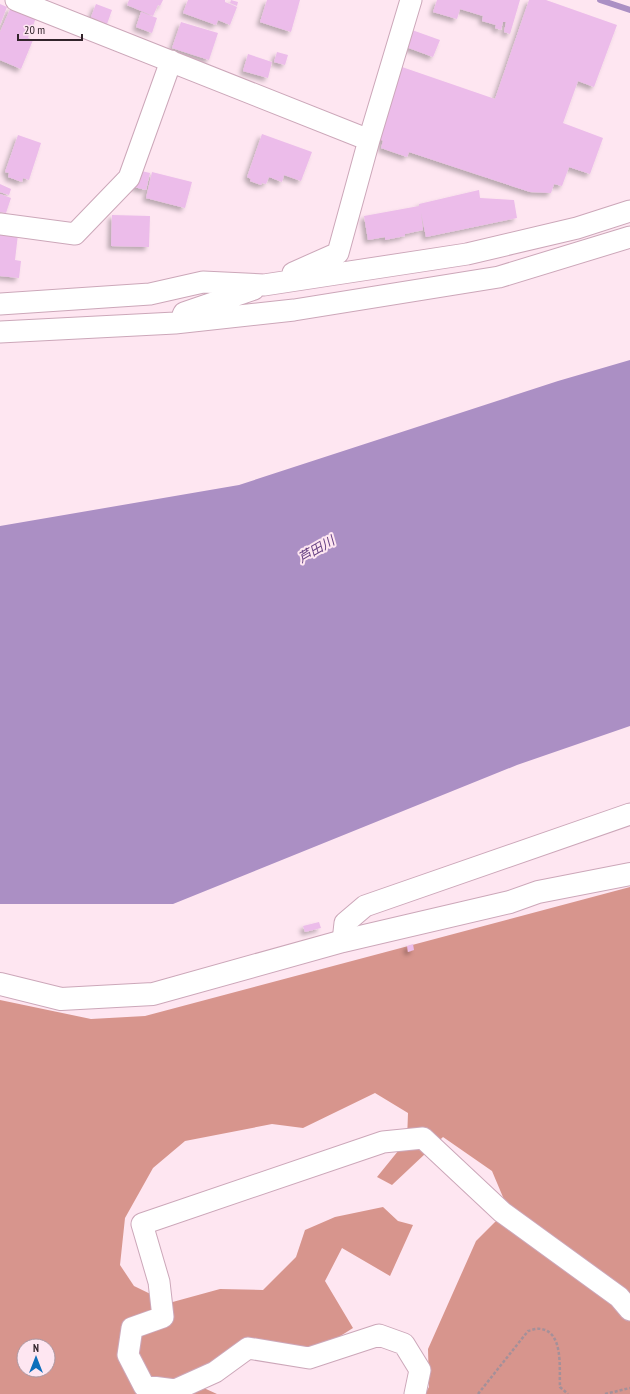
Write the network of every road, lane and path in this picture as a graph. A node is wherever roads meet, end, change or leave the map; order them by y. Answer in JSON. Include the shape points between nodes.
{"nodes":[{"id":1,"x":410,"y":0,"type":"edge"},
{"id":2,"x":21,"y":1,"type":"edge"},
{"id":3,"x":171,"y":61,"type":"junction"},
{"id":4,"x":369,"y":140,"type":"junction"},
{"id":5,"x":630,"y":211,"type":"edge"},
{"id":6,"x":0,"y":224,"type":"edge"},
{"id":7,"x":630,"y":237,"type":"edge"},
{"id":8,"x":264,"y":285,"type":"junction"},
{"id":9,"x":0,"y":304,"type":"edge"},
{"id":10,"x":175,"y":323,"type":"junction"},
{"id":11,"x":0,"y":332,"type":"edge"},
{"id":12,"x":630,"y":814,"type":"edge"},
{"id":13,"x":630,"y":874,"type":"edge"},
{"id":14,"x":343,"y":941,"type":"junction"},
{"id":15,"x":0,"y":984,"type":"edge"},
{"id":16,"x":630,"y":1310,"type":"edge"},
{"id":17,"x":630,"y":1388,"type":"edge"},
{"id":18,"x":415,"y":1394,"type":"edge"},
{"id":19,"x":478,"y":1394,"type":"edge"},
{"id":20,"x":568,"y":1394,"type":"edge"},
{"id":21,"x":605,"y":1394,"type":"edge"}],
"edges":[{"from":1,"to":4,"type":"street"},
{"from":2,"to":3,"type":"street"},
{"from":3,"to":4,"type":"street"},
{"from":3,"to":6,"type":"street","via":[[129,178],[75,234]]},
{"from":4,"to":8,"type":"street","via":[[338,254]]},
{"from":5,"to":8,"type":"street","via":[[577,228],[467,254]]},
{"from":7,"to":10,"type":"street","via":[[499,277],[294,310]]},
{"from":8,"to":9,"type":"street","via":[[203,282],[150,294]]},
{"from":8,"to":10,"type":"street","via":[[184,313]]},
{"from":10,"to":11,"type":"street"},
{"from":12,"to":14,"type":"street","via":[[365,906],[344,923]]},
{"from":13,"to":14,"type":"street","via":[[538,892],[510,902]]},
{"from":14,"to":15,"type":"street","via":[[153,994],[61,999]]},
{"from":16,"to":18,"type":"street","via":[[619,1297],[502,1212],[423,1138],[382,1142],[142,1224],[159,1282],[163,1317],[132,1328],[128,1355],[144,1386],[175,1390],[215,1372],[248,1348],[309,1358],[379,1335],[404,1344],[420,1370]]},
{"from":17,"to":21,"type":"path"},
{"from":19,"to":20,"type":"path","via":[[528,1330],[541,1329],[551,1333],[558,1344],[560,1387]]}]}
